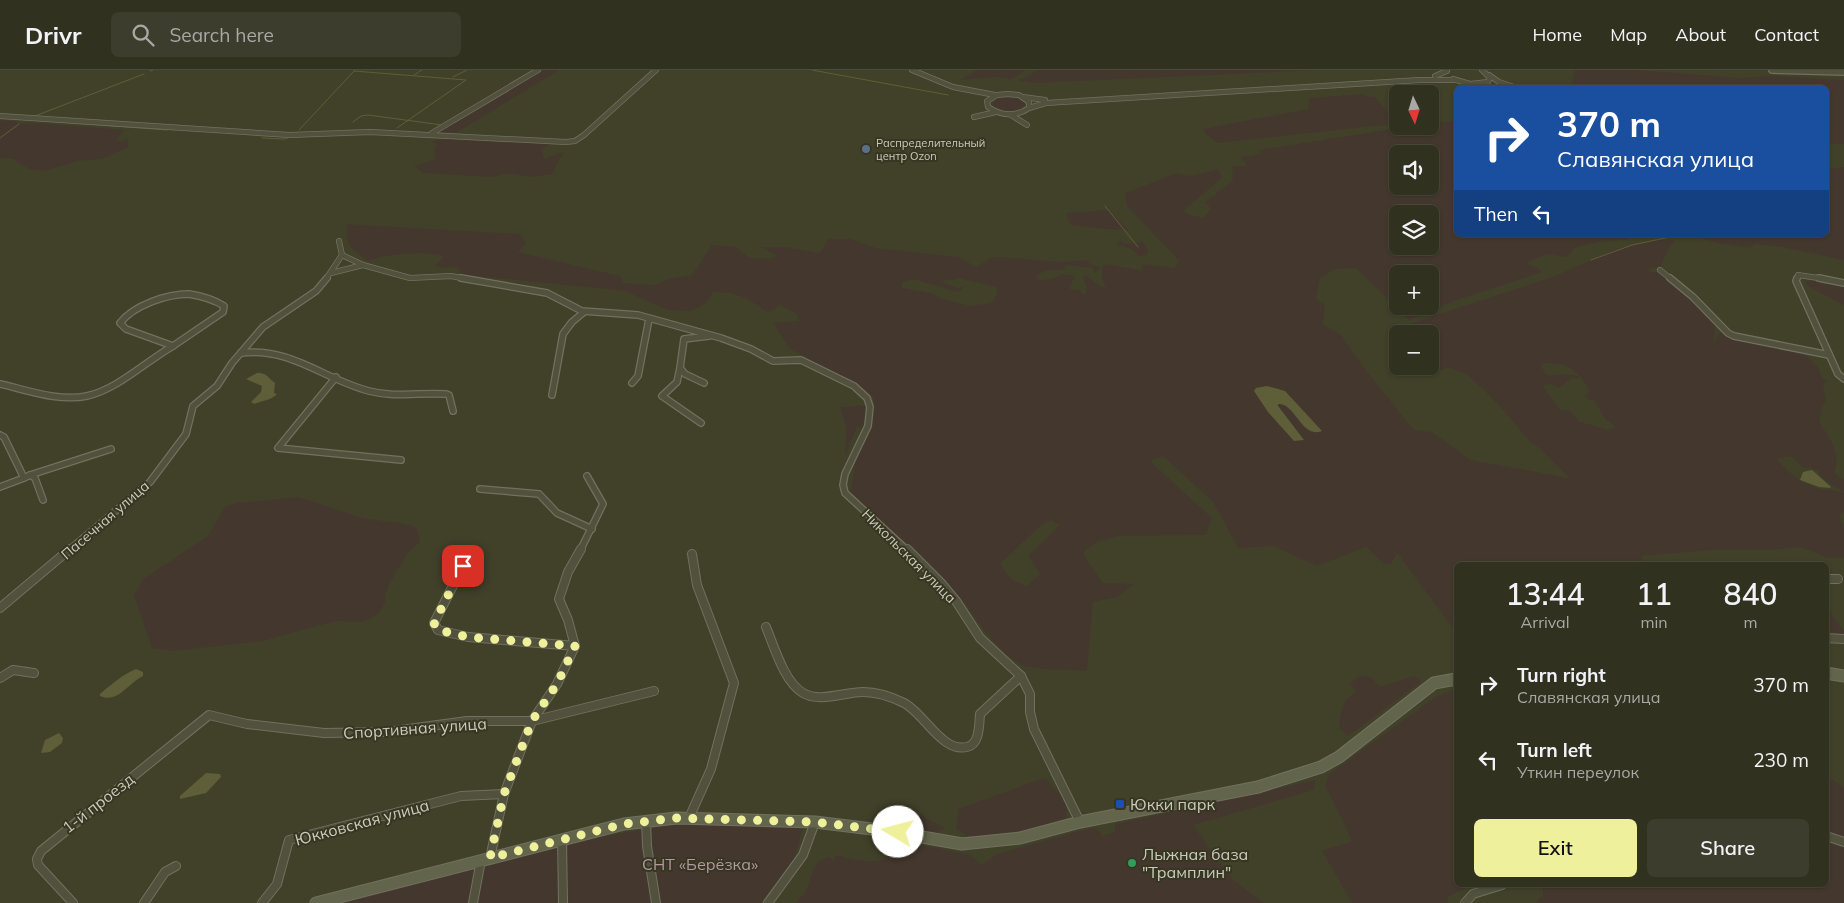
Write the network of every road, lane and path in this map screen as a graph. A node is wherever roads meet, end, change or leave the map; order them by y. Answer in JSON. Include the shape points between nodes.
{"nodes":[{"id":1,"x":538,"y":70,"type":"edge"},
{"id":2,"x":656,"y":70,"type":"edge"},
{"id":3,"x":912,"y":70,"type":"edge"},
{"id":4,"x":1447,"y":70,"type":"edge"},
{"id":5,"x":1482,"y":70,"type":"edge"},
{"id":6,"x":1772,"y":70,"type":"edge"},
{"id":7,"x":1844,"y":72,"type":"edge"},
{"id":8,"x":1489,"y":75,"type":"junction"},
{"id":9,"x":1456,"y":80,"type":"junction"},
{"id":10,"x":1484,"y":84,"type":"junction"},
{"id":11,"x":1490,"y":85,"type":"edge"},
{"id":12,"x":1508,"y":85,"type":"edge"},
{"id":13,"x":972,"y":90,"type":"junction"},
{"id":14,"x":997,"y":95,"type":"junction"},
{"id":15,"x":1024,"y":97,"type":"junction"},
{"id":16,"x":988,"y":104,"type":"junction"},
{"id":17,"x":1029,"y":108,"type":"junction"},
{"id":18,"x":996,"y":112,"type":"junction"},
{"id":19,"x":1021,"y":113,"type":"junction"},
{"id":20,"x":1010,"y":114,"type":"junction"},
{"id":21,"x":0,"y":116,"type":"edge"},
{"id":22,"x":1023,"y":121,"type":"junction"},
{"id":23,"x":1027,"y":125,"type":"dead end"},
{"id":24,"x":430,"y":134,"type":"junction"},
{"id":25,"x":339,"y":241,"type":"dead end"},
{"id":26,"x":342,"y":254,"type":"junction"},
{"id":27,"x":363,"y":266,"type":"junction"},
{"id":28,"x":1660,"y":270,"type":"dead end"},
{"id":29,"x":330,"y":273,"type":"junction"},
{"id":30,"x":1844,"y":283,"type":"edge"},
{"id":31,"x":584,"y":312,"type":"junction"},
{"id":32,"x":649,"y":319,"type":"junction"},
{"id":33,"x":712,"y":335,"type":"junction"},
{"id":34,"x":173,"y":346,"type":"junction"},
{"id":35,"x":241,"y":353,"type":"junction"},
{"id":36,"x":1829,"y":355,"type":"junction"},
{"id":37,"x":680,"y":368,"type":"junction"},
{"id":38,"x":336,"y":377,"type":"junction"},
{"id":39,"x":1844,"y":380,"type":"edge"},
{"id":40,"x":632,"y":382,"type":"dead end"},
{"id":41,"x":0,"y":384,"type":"edge"},
{"id":42,"x":704,"y":384,"type":"dead end"},
{"id":43,"x":552,"y":395,"type":"dead end"},
{"id":44,"x":453,"y":411,"type":"dead end"},
{"id":45,"x":701,"y":423,"type":"dead end"},
{"id":46,"x":1,"y":437,"type":"edge"},
{"id":47,"x":110,"y":449,"type":"dead end"},
{"id":48,"x":401,"y":460,"type":"dead end"},
{"id":49,"x":586,"y":476,"type":"dead end"},
{"id":50,"x":27,"y":477,"type":"junction"},
{"id":51,"x":0,"y":488,"type":"edge"},
{"id":52,"x":480,"y":489,"type":"dead end"},
{"id":53,"x":43,"y":500,"type":"dead end"},
{"id":54,"x":592,"y":529,"type":"junction"},
{"id":55,"x":692,"y":554,"type":"dead end"},
{"id":56,"x":463,"y":566,"type":"dead end"},
{"id":57,"x":1829,"y":579,"type":"edge"},
{"id":58,"x":1838,"y":579,"type":"dead end"},
{"id":59,"x":0,"y":608,"type":"edge"},
{"id":60,"x":766,"y":627,"type":"dead end"},
{"id":61,"x":1829,"y":638,"type":"edge"},
{"id":62,"x":1844,"y":639,"type":"edge"},
{"id":63,"x":575,"y":646,"type":"junction"},
{"id":64,"x":34,"y":673,"type":"dead end"},
{"id":65,"x":1829,"y":674,"type":"edge"},
{"id":66,"x":1021,"y":676,"type":"junction"},
{"id":67,"x":1844,"y":676,"type":"edge"},
{"id":68,"x":0,"y":678,"type":"edge"},
{"id":69,"x":1454,"y":679,"type":"edge"},
{"id":70,"x":654,"y":691,"type":"dead end"},
{"id":71,"x":209,"y":715,"type":"joint"},
{"id":72,"x":532,"y":721,"type":"junction"},
{"id":73,"x":504,"y":794,"type":"junction"},
{"id":74,"x":689,"y":818,"type":"junction"},
{"id":75,"x":646,"y":821,"type":"junction"},
{"id":76,"x":815,"y":822,"type":"junction"},
{"id":77,"x":1080,"y":822,"type":"junction"},
{"id":78,"x":1829,"y":837,"type":"edge"},
{"id":79,"x":562,"y":839,"type":"junction"},
{"id":80,"x":1844,"y":842,"type":"edge"},
{"id":81,"x":485,"y":859,"type":"junction"},
{"id":82,"x":176,"y":866,"type":"dead end"},
{"id":83,"x":1496,"y":887,"type":"edge"},
{"id":84,"x":73,"y":903,"type":"edge"},
{"id":85,"x":144,"y":903,"type":"edge"},
{"id":86,"x":262,"y":903,"type":"edge"},
{"id":87,"x":316,"y":903,"type":"edge"},
{"id":88,"x":473,"y":903,"type":"edge"},
{"id":89,"x":564,"y":903,"type":"edge"},
{"id":90,"x":656,"y":903,"type":"edge"},
{"id":91,"x":768,"y":903,"type":"edge"},
{"id":92,"x":1465,"y":903,"type":"edge"}],
"edges":[{"from":1,"to":24,"type":"street"},
{"from":2,"to":24,"type":"street","via":[[575,141]]},
{"from":3,"to":13,"type":"street","via":[[953,87]]},
{"from":4,"to":9,"type":"street"},
{"from":4,"to":15,"type":"street","via":[[1436,76],[1045,100]]},
{"from":5,"to":8,"type":"street"},
{"from":6,"to":7,"type":"street"},
{"from":8,"to":10,"type":"street","via":[[1490,80]]},
{"from":8,"to":12,"type":"street"},
{"from":9,"to":10,"type":"street","via":[[1473,85]]},
{"from":9,"to":17,"type":"street","via":[[1062,102]]},
{"from":10,"to":11,"type":"street"},
{"from":13,"to":14,"type":"street"},
{"from":13,"to":16,"type":"street"},
{"from":14,"to":15,"type":"street"},
{"from":14,"to":16,"type":"street"},
{"from":15,"to":17,"type":"street"},
{"from":16,"to":18,"type":"street"},
{"from":16,"to":18,"type":"street","via":[[974,117]]},
{"from":17,"to":19,"type":"street"},
{"from":18,"to":20,"type":"street"},
{"from":19,"to":20,"type":"street"},
{"from":19,"to":22,"type":"street"},
{"from":20,"to":22,"type":"street"},
{"from":21,"to":24,"type":"street","via":[[290,135]]},
{"from":22,"to":23,"type":"street"},
{"from":25,"to":26,"type":"street"},
{"from":26,"to":27,"type":"street"},
{"from":26,"to":29,"type":"street","name":"Пасечная улица"},
{"from":27,"to":29,"type":"street"},
{"from":27,"to":31,"type":"street","via":[[410,278],[451,276],[547,292]]},
{"from":28,"to":36,"type":"street","via":[[1693,296],[1734,336]]},
{"from":29,"to":35,"type":"street","name":"Пасечная улица","via":[[307,298],[263,327]]},
{"from":30,"to":36,"type":"street","via":[[1809,276],[1798,276],[1796,281]]},
{"from":31,"to":32,"type":"street","via":[[638,315]]},
{"from":31,"to":43,"type":"street","via":[[563,334]]},
{"from":32,"to":33,"type":"street"},
{"from":32,"to":40,"type":"street","via":[[638,376]]},
{"from":33,"to":37,"type":"street","via":[[684,339]]},
{"from":33,"to":66,"type":"street","name":"Никольская улица","via":[[751,349],[773,362],[806,361],[854,386],[867,398],[870,407],[868,426],[845,474],[845,493],[941,583],[980,638]]},
{"from":34,"to":34,"type":"street","via":[[126,329],[120,323],[165,296],[202,296],[216,299],[224,306],[222,312]]},
{"from":34,"to":41,"type":"street","via":[[96,394],[80,397],[53,395]]},
{"from":35,"to":38,"type":"street","via":[[266,351]]},
{"from":35,"to":59,"type":"street","name":"Пасечная улица","via":[[217,386],[193,406],[186,434],[150,482]]},
{"from":36,"to":39,"type":"street"},
{"from":37,"to":42,"type":"street"},
{"from":37,"to":45,"type":"street","via":[[677,382],[662,396]]},
{"from":38,"to":44,"type":"street","via":[[367,391],[450,395]]},
{"from":38,"to":48,"type":"street","via":[[278,448]]},
{"from":46,"to":50,"type":"street"},
{"from":47,"to":50,"type":"street"},
{"from":49,"to":54,"type":"street","via":[[603,504]]},
{"from":50,"to":51,"type":"street"},
{"from":50,"to":53,"type":"street","via":[[35,478]]},
{"from":52,"to":54,"type":"street","via":[[539,494],[557,513]]},
{"from":54,"to":63,"type":"street","via":[[568,572],[559,599]]},
{"from":55,"to":74,"type":"street","via":[[697,586],[734,683],[711,769]]},
{"from":56,"to":63,"type":"street","via":[[434,623],[438,630],[468,637]]},
{"from":57,"to":58,"type":"street"},
{"from":60,"to":66,"type":"street","via":[[791,682],[803,693],[829,696],[865,692],[890,697],[907,704],[946,743],[957,748],[968,747],[975,742],[980,714]]},
{"from":61,"to":62,"type":"street"},
{"from":63,"to":72,"type":"street","via":[[557,684]]},
{"from":64,"to":68,"type":"street","via":[[14,670]]},
{"from":65,"to":67,"type":"main road"},
{"from":66,"to":77,"type":"street","name":"Никольская улица","via":[[1030,694],[1034,729]]},
{"from":69,"to":77,"type":"main road","via":[[1434,684],[1339,757],[1321,767],[1258,786]]},
{"from":70,"to":72,"type":"street","name":"Спортивная улица"},
{"from":71,"to":72,"type":"street","name":"Спортивная улица","via":[[247,724],[324,733],[386,732],[467,721]]},
{"from":71,"to":84,"type":"street","name":"1-й проезд","via":[[40,851],[38,865]]},
{"from":72,"to":73,"type":"street"},
{"from":73,"to":81,"type":"street"},
{"from":73,"to":86,"type":"street","name":"Юкковская улица","via":[[461,796],[288,840],[277,884]]},
{"from":74,"to":75,"type":"main road"},
{"from":74,"to":76,"type":"main road"},
{"from":75,"to":79,"type":"main road"},
{"from":75,"to":90,"type":"street"},
{"from":76,"to":77,"type":"main road","via":[[975,844],[1020,838]]},
{"from":76,"to":91,"type":"street","via":[[809,844]]},
{"from":78,"to":80,"type":"street"},
{"from":79,"to":81,"type":"main road"},
{"from":79,"to":89,"type":"street"},
{"from":81,"to":87,"type":"main road"},
{"from":81,"to":88,"type":"street"},
{"from":82,"to":85,"type":"street","via":[[165,872]]},
{"from":83,"to":92,"type":"street","via":[[1473,894]]}]}
